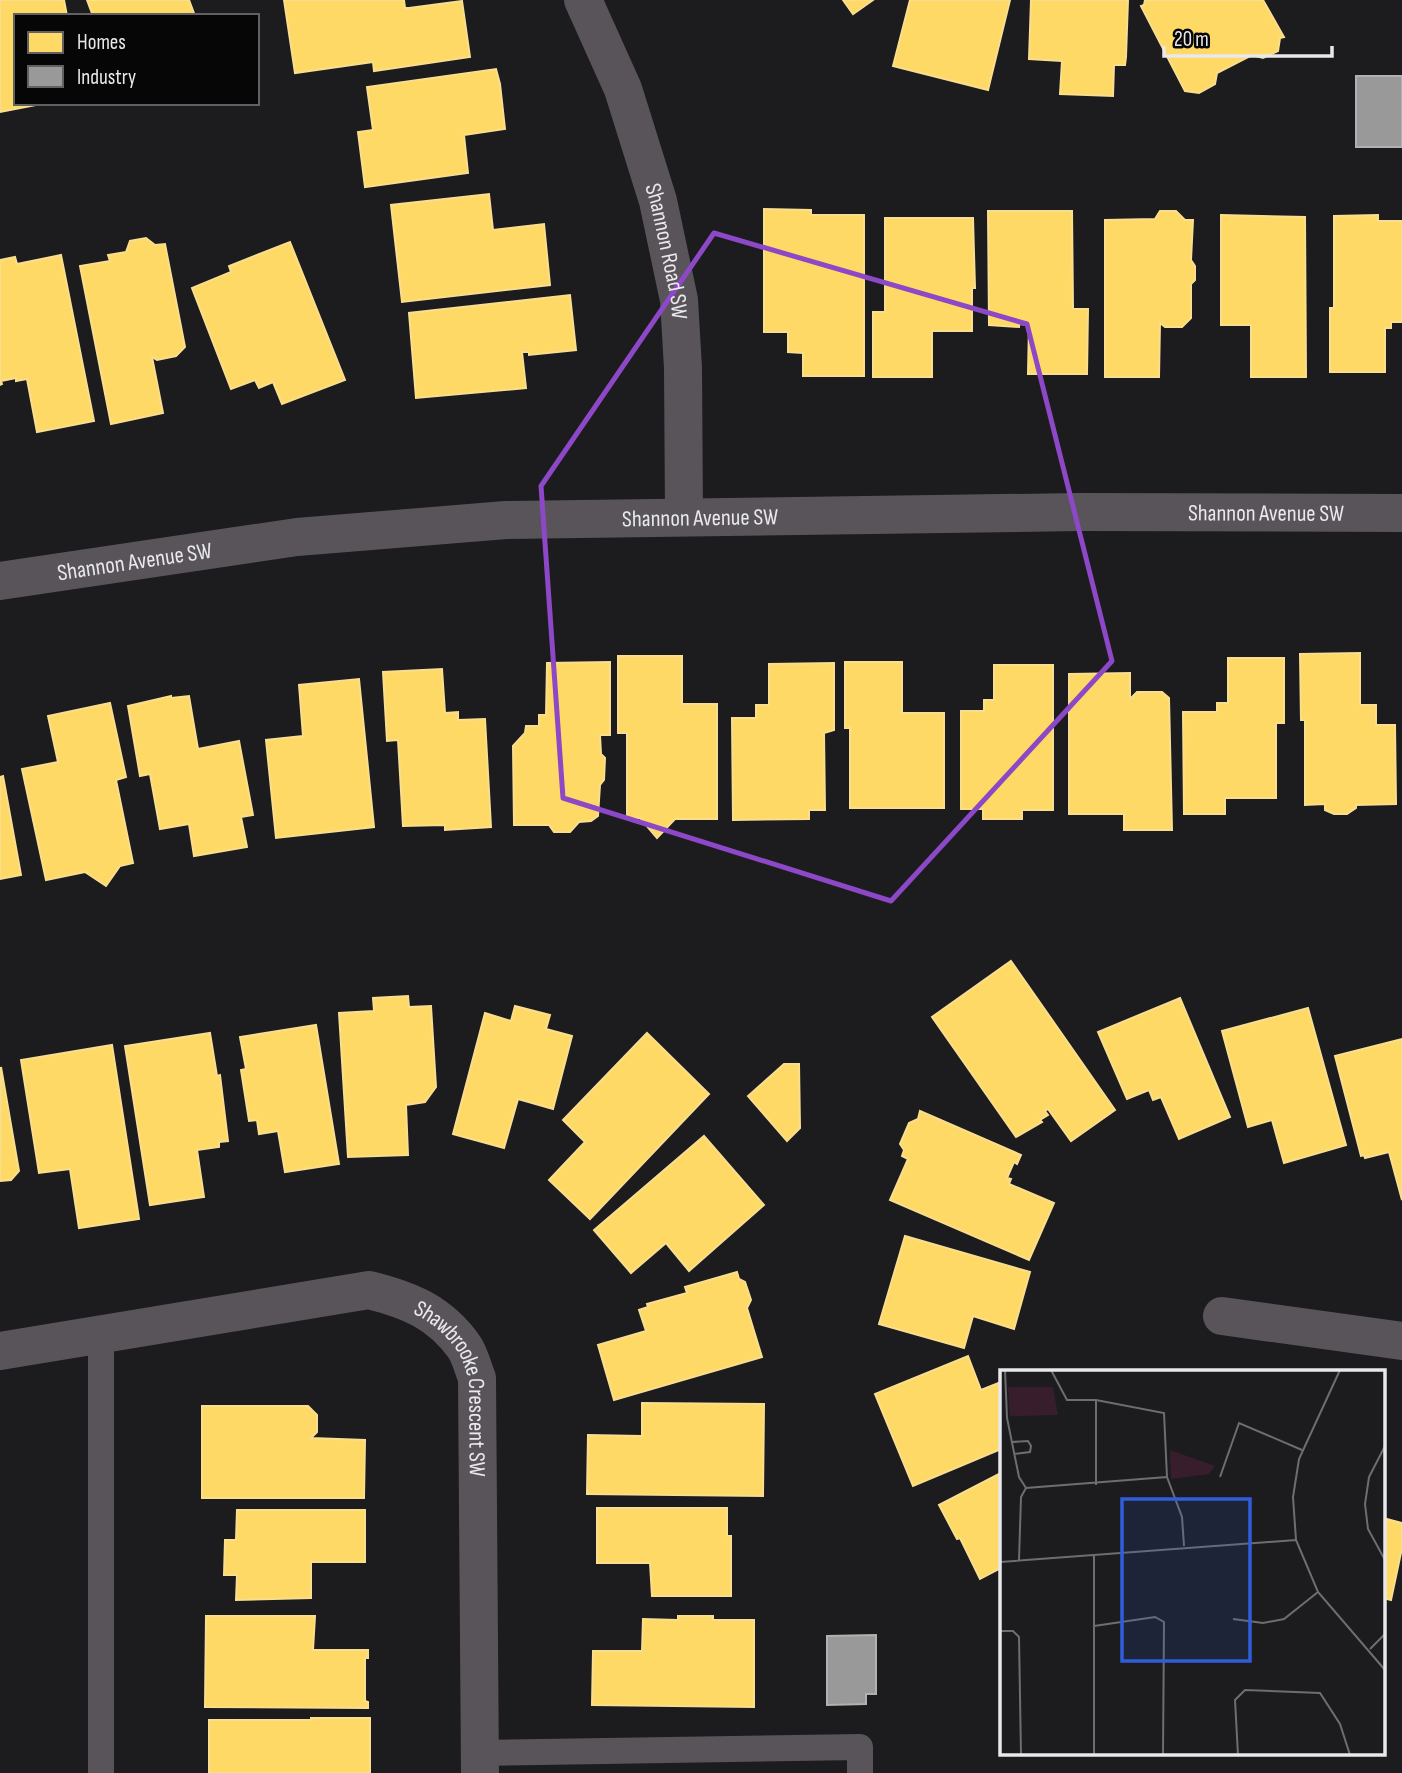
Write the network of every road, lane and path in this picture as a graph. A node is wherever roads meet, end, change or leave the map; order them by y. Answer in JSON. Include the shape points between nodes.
{"nodes":[{"id":1,"x":583,"y":0,"type":"edge"},
{"id":2,"x":1402,"y":513,"type":"edge"},
{"id":3,"x":684,"y":516,"type":"junction"},
{"id":4,"x":0,"y":581,"type":"edge"},
{"id":5,"x":1222,"y":1316,"type":"dead end"},
{"id":6,"x":101,"y":1336,"type":"junction"},
{"id":7,"x":1402,"y":1341,"type":"edge"},
{"id":8,"x":0,"y":1351,"type":"edge"},
{"id":9,"x":480,"y":1763,"type":"edge"},
{"id":10,"x":101,"y":1773,"type":"edge"},
{"id":11,"x":860,"y":1773,"type":"edge"}],
"edges":[{"from":1,"to":3,"type":"street","name":"Shannon Road SW","via":[[623,89],[658,201],[679,300]]},
{"from":2,"to":3,"type":"street","name":"Shannon Avenue SW"},
{"from":3,"to":4,"type":"street","name":"Shannon Avenue SW","via":[[506,520],[297,537]]},
{"from":5,"to":7,"type":"street"},
{"from":6,"to":8,"type":"street","name":"Shawbrooke Crescent SW"},
{"from":6,"to":9,"type":"street","name":"Shawbrooke Crescent SW","via":[[369,1290],[404,1298],[441,1321],[466,1349],[477,1378]]},
{"from":6,"to":10,"type":"lane"},
{"from":9,"to":11,"type":"lane","via":[[860,1747]]}]}
